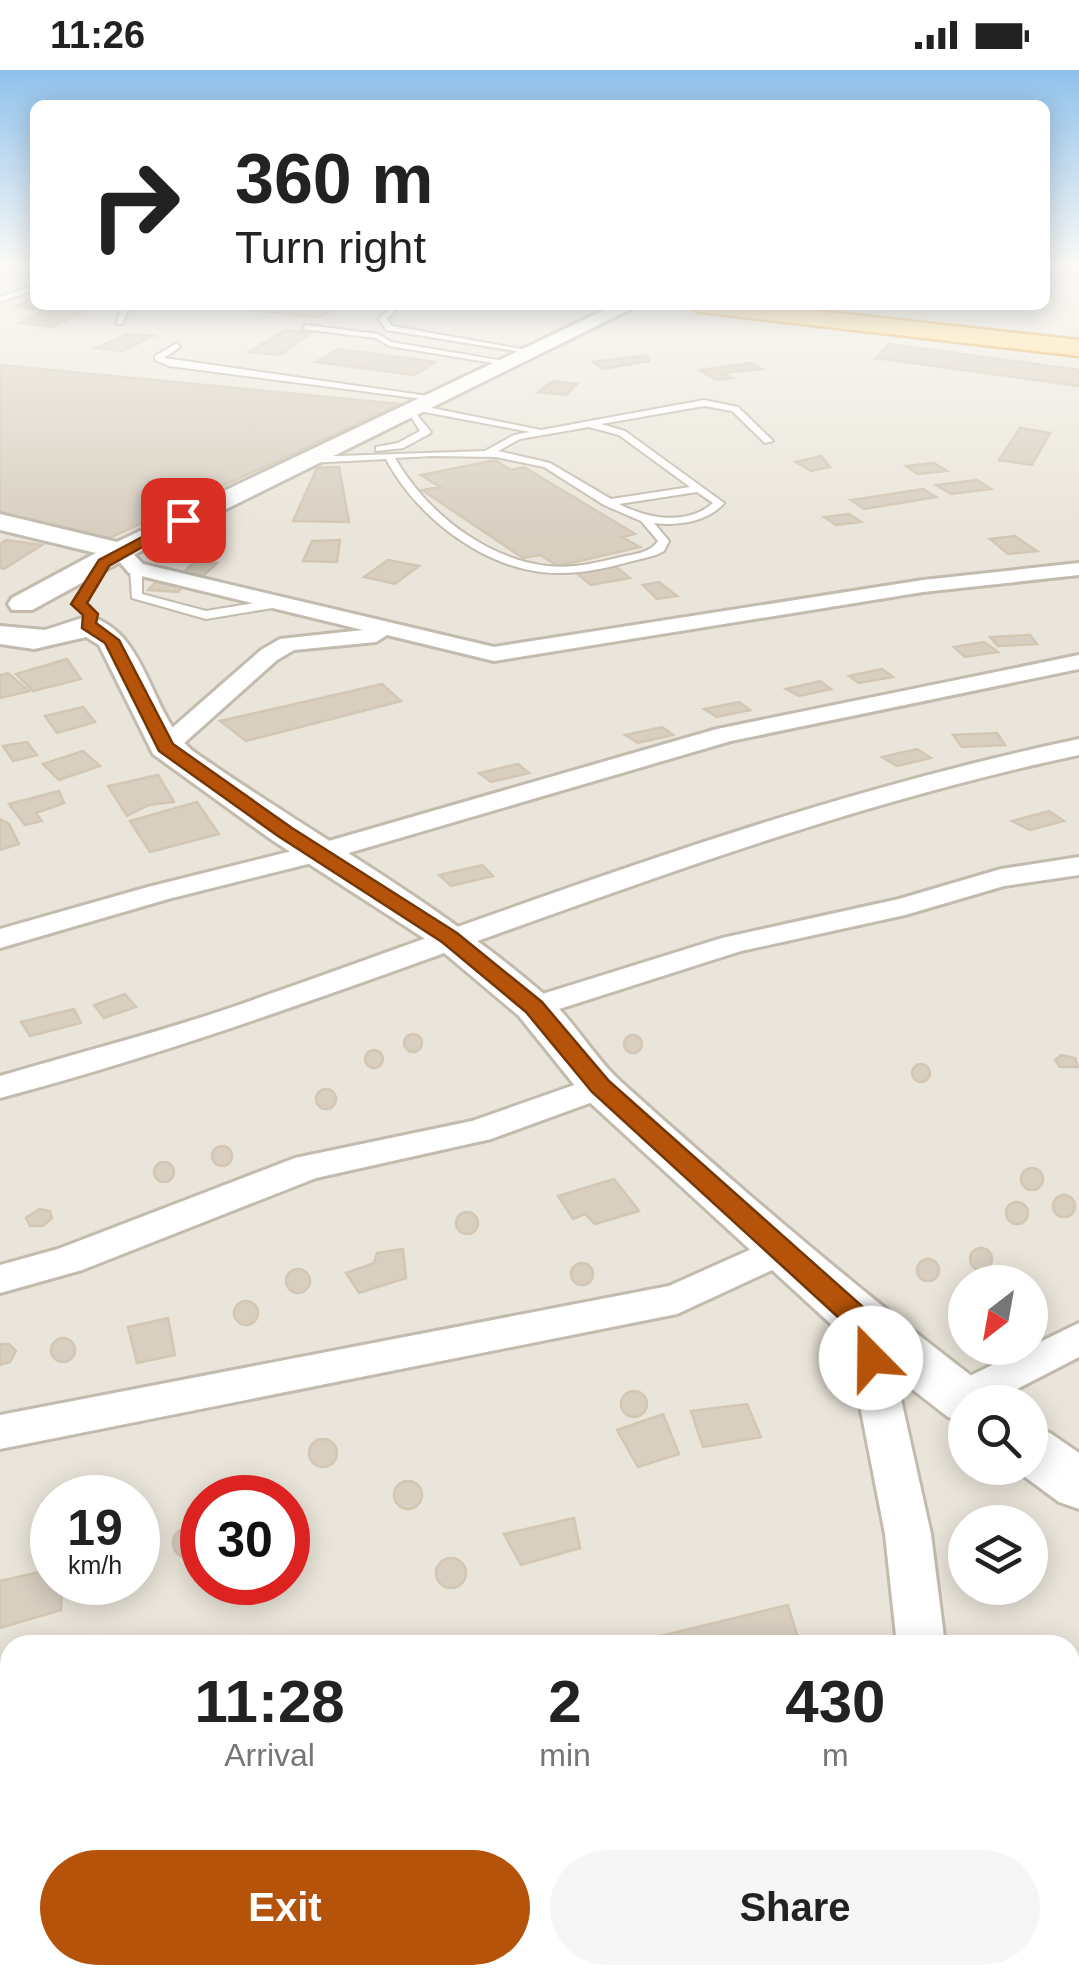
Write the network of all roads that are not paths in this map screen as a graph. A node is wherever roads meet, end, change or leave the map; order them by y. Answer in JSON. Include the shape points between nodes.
{"nodes":[{"id":1,"x":166,"y":352,"type":"edge"},
{"id":2,"x":443,"y":352,"type":"edge"},
{"id":3,"x":534,"y":352,"type":"edge"},
{"id":4,"x":512,"y":363,"type":"junction"},
{"id":5,"x":339,"y":384,"type":"junction"},
{"id":6,"x":282,"y":390,"type":"dead end"},
{"id":7,"x":422,"y":406,"type":"junction"},
{"id":8,"x":588,"y":424,"type":"junction"},
{"id":9,"x":552,"y":433,"type":"junction"},
{"id":10,"x":768,"y":441,"type":"dead end"},
{"id":11,"x":485,"y":455,"type":"junction"},
{"id":12,"x":314,"y":458,"type":"junction"},
{"id":13,"x":390,"y":459,"type":"junction"},
{"id":14,"x":698,"y":489,"type":"junction"},
{"id":15,"x":608,"y":503,"type":"junction"},
{"id":16,"x":646,"y":521,"type":"junction"},
{"id":17,"x":0,"y":522,"type":"edge"},
{"id":18,"x":120,"y":561,"type":"junction"},
{"id":19,"x":1079,"y":568,"type":"edge"},
{"id":20,"x":76,"y":622,"type":"junction"},
{"id":21,"x":7,"y":627,"type":"edge"},
{"id":22,"x":400,"y":633,"type":"junction"},
{"id":23,"x":1079,"y":662,"type":"edge"},
{"id":24,"x":165,"y":747,"type":"junction"},
{"id":25,"x":1079,"y":747,"type":"edge"},
{"id":26,"x":318,"y":853,"type":"junction"},
{"id":27,"x":1079,"y":866,"type":"edge"},
{"id":28,"x":0,"y":938,"type":"edge"},
{"id":29,"x":450,"y":938,"type":"junction"},
{"id":30,"x":534,"y":1007,"type":"junction"},
{"id":31,"x":600,"y":1086,"type":"junction"},
{"id":32,"x":0,"y":1087,"type":"edge"},
{"id":33,"x":783,"y":1249,"type":"junction"},
{"id":34,"x":0,"y":1279,"type":"edge"},
{"id":35,"x":864,"y":1324,"type":"junction"},
{"id":36,"x":1079,"y":1338,"type":"edge"},
{"id":37,"x":993,"y":1385,"type":"edge"},
{"id":38,"x":948,"y":1389,"type":"edge"},
{"id":39,"x":0,"y":1432,"type":"edge"},
{"id":40,"x":1048,"y":1463,"type":"edge"},
{"id":41,"x":1079,"y":1486,"type":"edge"},
{"id":42,"x":919,"y":1635,"type":"edge"}],
"edges":[{"from":1,"to":5,"type":"lane","via":[[158,358]]},
{"from":2,"to":4,"type":"lane"},
{"from":3,"to":4,"type":"street"},
{"from":4,"to":7,"type":"street"},
{"from":5,"to":6,"type":"lane"},
{"from":5,"to":7,"type":"lane"},
{"from":7,"to":9,"type":"lane"},
{"from":7,"to":12,"type":"street"},
{"from":8,"to":9,"type":"lane"},
{"from":8,"to":10,"type":"lane","via":[[722,404]]},
{"from":8,"to":14,"type":"lane","via":[[622,433]]},
{"from":9,"to":11,"type":"lane","via":[[518,437]]},
{"from":11,"to":13,"type":"lane"},
{"from":11,"to":15,"type":"lane","via":[[544,464]]},
{"from":12,"to":13,"type":"lane"},
{"from":12,"to":18,"type":"street"},
{"from":13,"to":16,"type":"lane","via":[[400,483],[436,518],[523,564],[560,570],[652,553],[664,541]]},
{"from":14,"to":15,"type":"lane"},
{"from":14,"to":16,"type":"lane","via":[[718,504],[712,512]]},
{"from":15,"to":16,"type":"lane"},
{"from":17,"to":18,"type":"street"},
{"from":18,"to":20,"type":"street"},
{"from":18,"to":21,"type":"street"},
{"from":18,"to":22,"type":"street"},
{"from":19,"to":22,"type":"street","via":[[922,586],[494,654]]},
{"from":20,"to":21,"type":"street"},
{"from":20,"to":24,"type":"street","via":[[122,660]]},
{"from":22,"to":24,"type":"street","via":[[288,644]]},
{"from":23,"to":26,"type":"street","via":[[726,734]]},
{"from":24,"to":26,"type":"street"},
{"from":25,"to":29,"type":"street","via":[[956,773]]},
{"from":26,"to":28,"type":"street"},
{"from":26,"to":29,"type":"street"},
{"from":27,"to":30,"type":"street","via":[[1000,878],[732,944]]},
{"from":29,"to":30,"type":"street"},
{"from":29,"to":32,"type":"street","via":[[240,1015]]},
{"from":30,"to":31,"type":"street"},
{"from":31,"to":33,"type":"street"},
{"from":31,"to":34,"type":"street","via":[[478,1132],[308,1168],[68,1260]]},
{"from":33,"to":35,"type":"street"},
{"from":33,"to":39,"type":"street","via":[[677,1299]]},
{"from":35,"to":38,"type":"street"},
{"from":35,"to":42,"type":"street","via":[[908,1534]]},
{"from":36,"to":37,"type":"street"},
{"from":40,"to":41,"type":"street"}]}
